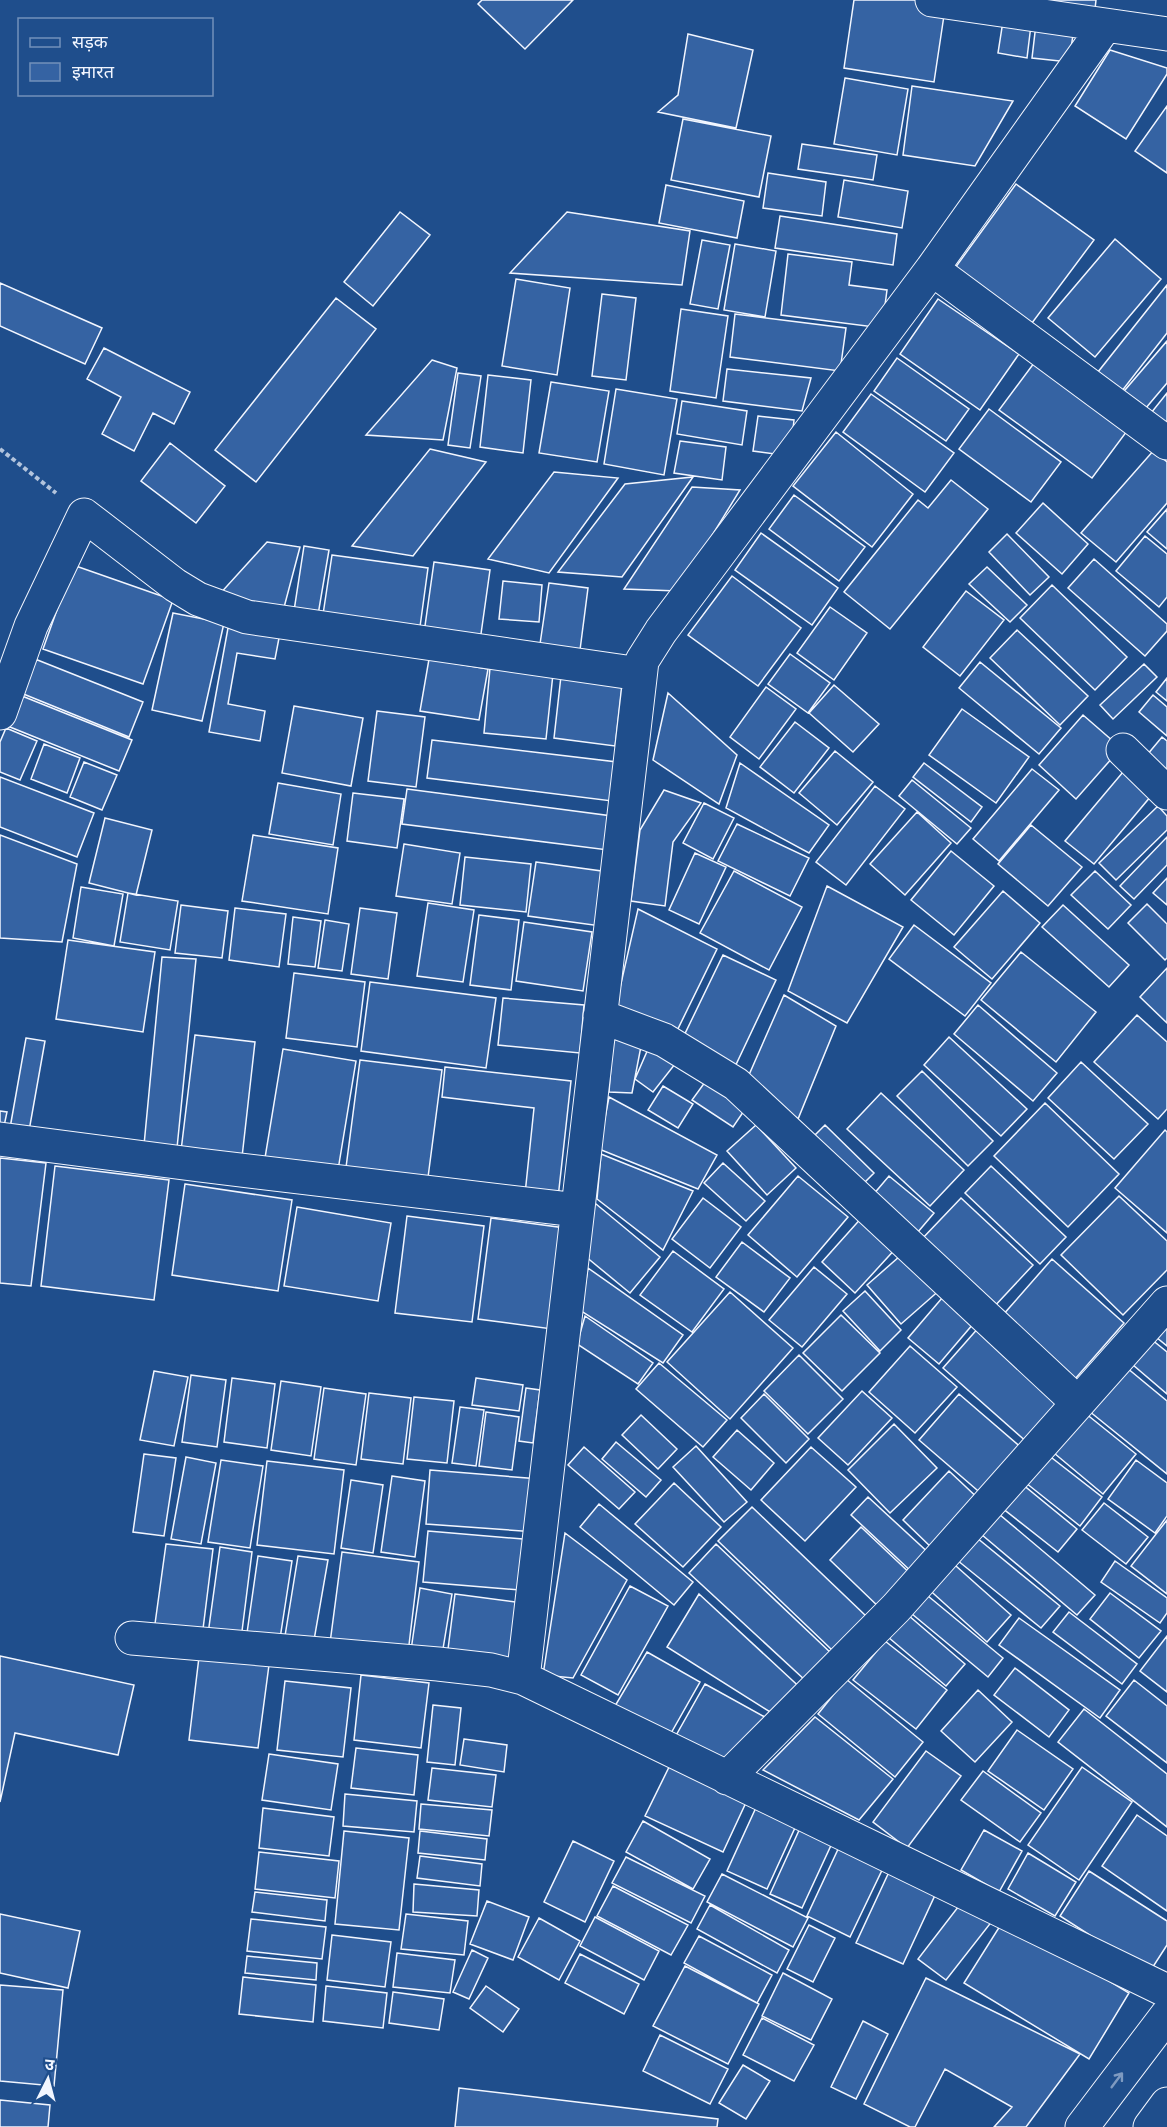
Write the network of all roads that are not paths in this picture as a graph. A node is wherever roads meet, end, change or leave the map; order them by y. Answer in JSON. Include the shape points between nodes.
{"nodes":[{"id":1,"x":932,"y":0,"type":"edge"},
{"id":2,"x":1105,"y":26,"type":"junction"},
{"id":3,"x":1167,"y":34,"type":"edge"},
{"id":4,"x":932,"y":269,"type":"junction"},
{"id":5,"x":1167,"y":443,"type":"edge"},
{"id":6,"x":640,"y":674,"type":"junction"},
{"id":7,"x":0,"y":713,"type":"edge"},
{"id":8,"x":1123,"y":750,"type":"dead end"},
{"id":9,"x":1167,"y":793,"type":"edge"},
{"id":10,"x":600,"y":1016,"type":"junction"},
{"id":11,"x":0,"y":1139,"type":"edge"},
{"id":12,"x":578,"y":1210,"type":"junction"},
{"id":13,"x":1167,"y":1303,"type":"edge"},
{"id":14,"x":1077,"y":1402,"type":"junction"},
{"id":15,"x":132,"y":1638,"type":"dead end"},
{"id":16,"x":523,"y":1678,"type":"junction"},
{"id":17,"x":727,"y":1778,"type":"junction"},
{"id":18,"x":1167,"y":1991,"type":"edge"},
{"id":19,"x":1167,"y":2014,"type":"edge"},
{"id":20,"x":1167,"y":2104,"type":"edge"},
{"id":21,"x":1082,"y":2127,"type":"edge"},
{"id":22,"x":1150,"y":2127,"type":"edge"}],
"edges":[{"from":1,"to":2,"type":"street"},
{"from":2,"to":3,"type":"street"},
{"from":2,"to":4,"type":"street"},
{"from":4,"to":5,"type":"street"},
{"from":4,"to":6,"type":"street","via":[[661,631],[642,661]]},
{"from":6,"to":7,"type":"street","via":[[247,617],[198,599],[175,585],[84,515],[31,626]]},
{"from":6,"to":10,"type":"street"},
{"from":8,"to":9,"type":"street"},
{"from":10,"to":12,"type":"street"},
{"from":10,"to":14,"type":"street","via":[[664,1040],[736,1084]]},
{"from":11,"to":12,"type":"street"},
{"from":12,"to":16,"type":"street"},
{"from":13,"to":14,"type":"street"},
{"from":14,"to":17,"type":"street","via":[[896,1608]]},
{"from":15,"to":16,"type":"street","via":[[438,1664]]},
{"from":16,"to":17,"type":"street"},
{"from":17,"to":18,"type":"street"},
{"from":21,"to":19,"type":"street","one_way":true},
{"from":20,"to":22,"type":"street"}]}
